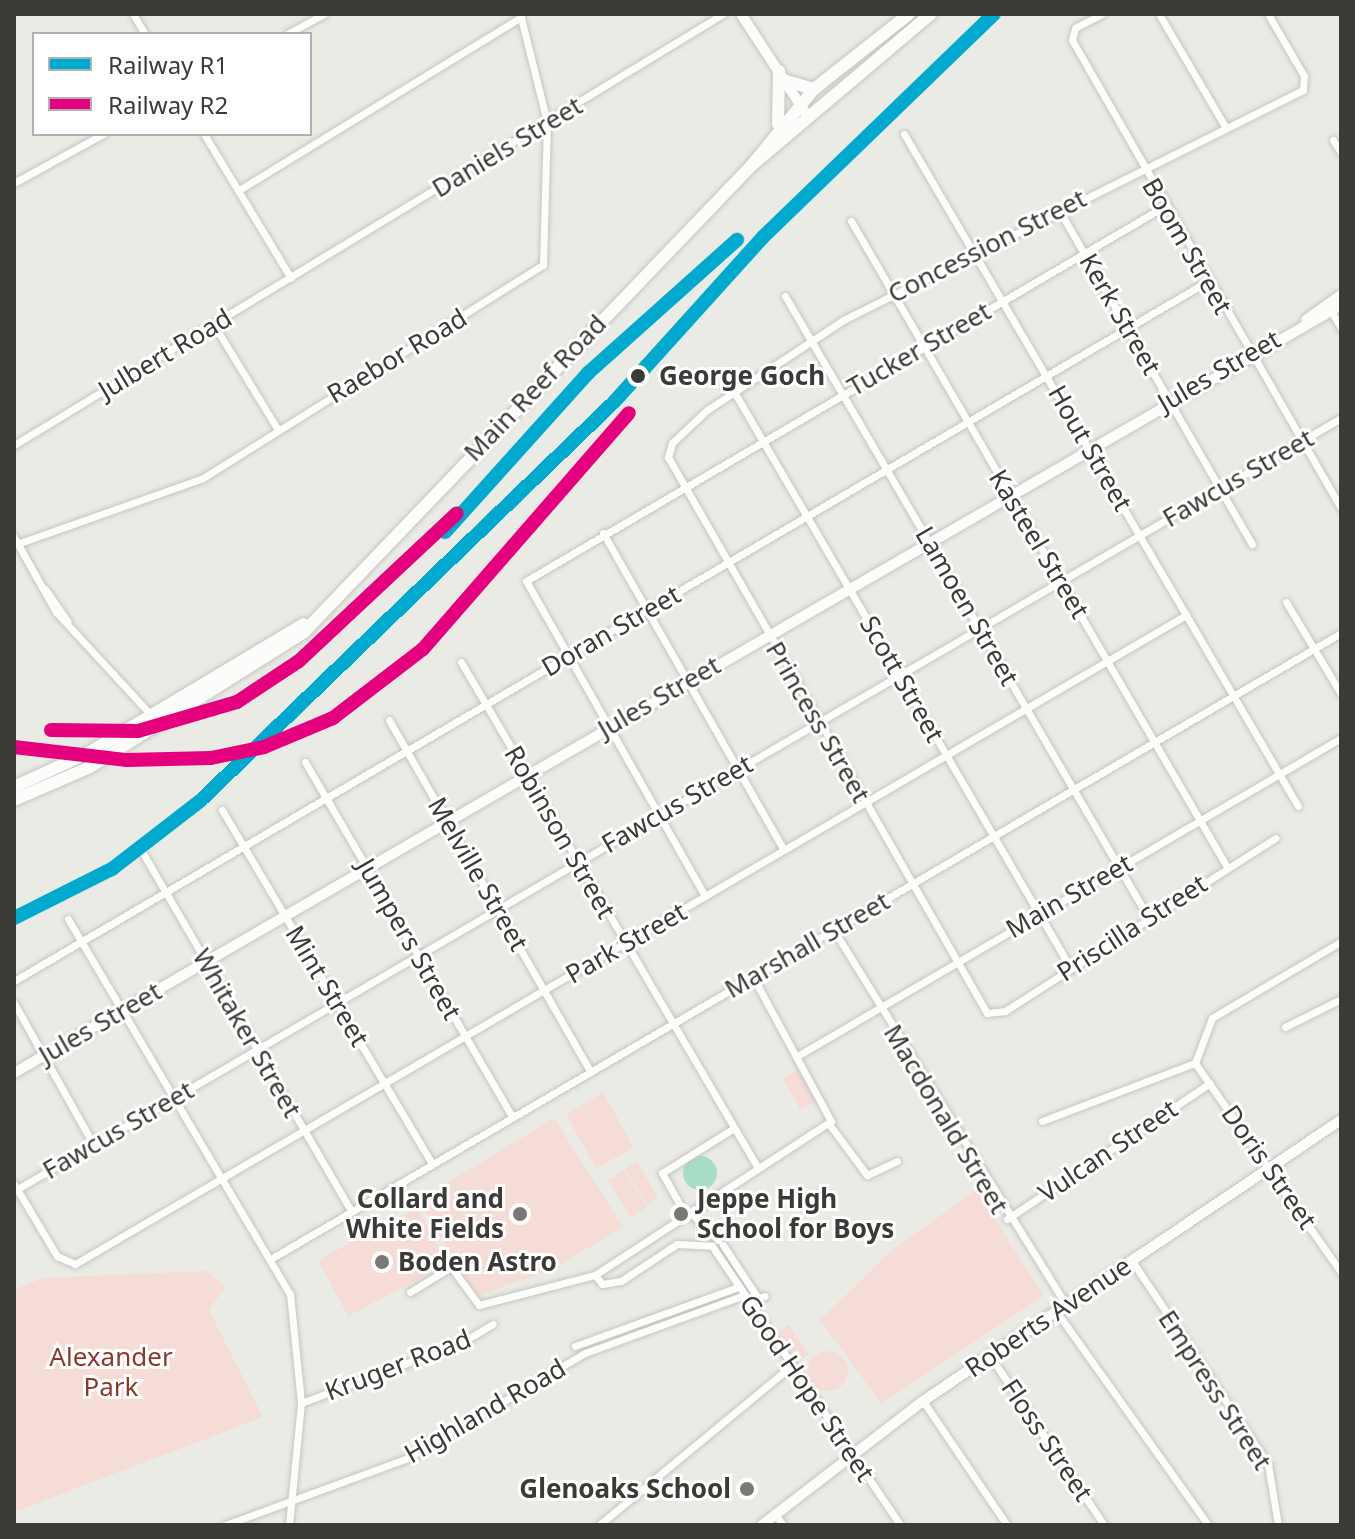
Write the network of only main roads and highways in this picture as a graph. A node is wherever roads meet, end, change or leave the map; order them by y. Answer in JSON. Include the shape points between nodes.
{"nodes":[{"id":1,"x":741,"y":14,"type":"edge"},
{"id":2,"x":909,"y":14,"type":"edge"},
{"id":3,"x":931,"y":14,"type":"edge"},
{"id":4,"x":782,"y":76,"type":"junction"},
{"id":5,"x":814,"y":89,"type":"junction"},
{"id":6,"x":802,"y":108,"type":"junction"},
{"id":7,"x":775,"y":131,"type":"junction"},
{"id":8,"x":752,"y":165,"type":"junction"},
{"id":9,"x":1341,"y":295,"type":"edge"},
{"id":10,"x":1341,"y":305,"type":"edge"},
{"id":11,"x":1328,"y":307,"type":"junction"},
{"id":12,"x":115,"y":744,"type":"junction"},
{"id":13,"x":14,"y":787,"type":"edge"},
{"id":14,"x":14,"y":800,"type":"edge"},
{"id":15,"x":14,"y":1073,"type":"edge"},
{"id":16,"x":1341,"y":1120,"type":"edge"},
{"id":17,"x":762,"y":1525,"type":"edge"}],
"edges":[{"from":1,"to":4,"type":"main road"},
{"from":2,"to":5,"type":"main road","name":"Main Reef Road"},
{"from":3,"to":6,"type":"main road","name":"Main Reef Road"},
{"from":4,"to":5,"type":"main road"},
{"from":4,"to":6,"type":"main road"},
{"from":4,"to":7,"type":"main road"},
{"from":5,"to":6,"type":"main road","name":"Main Reef Road"},
{"from":6,"to":7,"type":"main road","name":"Main Reef Road"},
{"from":6,"to":8,"type":"main road","name":"Main Reef Road"},
{"from":7,"to":8,"type":"main road","name":"Main Reef Road"},
{"from":8,"to":12,"type":"main road","name":"Main Reef Road","via":[[321,613]]},
{"from":9,"to":11,"type":"main road","name":"Jules Street"},
{"from":10,"to":11,"type":"main road","name":"Jules Street"},
{"from":11,"to":15,"type":"main road","name":"Jules Street"},
{"from":12,"to":13,"type":"main road","name":"Main Reef Road"},
{"from":12,"to":14,"type":"main road","name":"Main Reef Road"},
{"from":16,"to":17,"type":"main road","name":"Roberts Avenue","via":[[923,1401]]}]}
